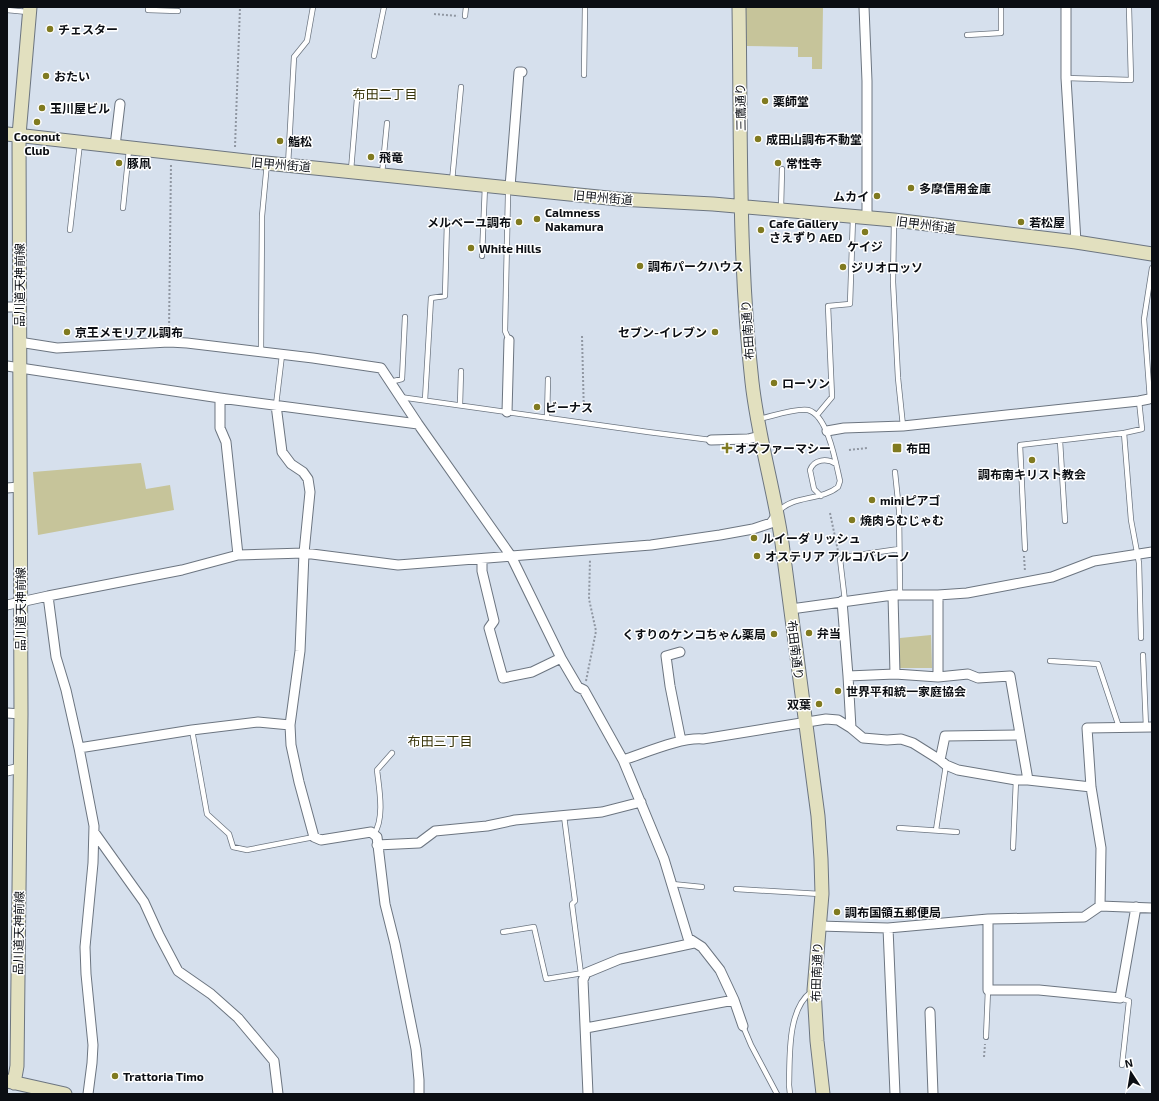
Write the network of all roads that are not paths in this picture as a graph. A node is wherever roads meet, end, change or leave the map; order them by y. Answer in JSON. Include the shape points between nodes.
{"nodes":[{"id":1,"x":148,"y":7,"type":"edge"},
{"id":2,"x":312,"y":7,"type":"edge"},
{"id":3,"x":384,"y":7,"type":"edge"},
{"id":4,"x":466,"y":7,"type":"edge"},
{"id":5,"x":585,"y":7,"type":"edge"},
{"id":6,"x":739,"y":7,"type":"edge"},
{"id":7,"x":864,"y":7,"type":"edge"},
{"id":8,"x":1001,"y":7,"type":"edge"},
{"id":9,"x":1066,"y":7,"type":"edge"},
{"id":10,"x":1129,"y":8,"type":"dead end"},
{"id":11,"x":30,"y":9,"type":"edge"},
{"id":12,"x":7,"y":10,"type":"edge"},
{"id":13,"x":178,"y":11,"type":"dead end"},
{"id":14,"x":465,"y":16,"type":"road end"},
{"id":15,"x":967,"y":35,"type":"dead end"},
{"id":16,"x":374,"y":56,"type":"dead end"},
{"id":17,"x":522,"y":72,"type":"dead end"},
{"id":18,"x":584,"y":75,"type":"dead end"},
{"id":19,"x":1066,"y":78,"type":"junction"},
{"id":20,"x":461,"y":87,"type":"dead end"},
{"id":21,"x":357,"y":99,"type":"dead end"},
{"id":22,"x":120,"y":104,"type":"dead end"},
{"id":23,"x":387,"y":122,"type":"dead end"},
{"id":24,"x":13,"y":134,"type":"edge"},
{"id":25,"x":80,"y":143,"type":"junction"},
{"id":26,"x":115,"y":146,"type":"junction"},
{"id":27,"x":129,"y":148,"type":"junction"},
{"id":28,"x":267,"y":163,"type":"junction"},
{"id":29,"x":288,"y":165,"type":"junction"},
{"id":30,"x":782,"y":169,"type":"dead end"},
{"id":31,"x":351,"y":170,"type":"junction"},
{"id":32,"x":382,"y":174,"type":"junction"},
{"id":33,"x":452,"y":181,"type":"junction"},
{"id":34,"x":486,"y":185,"type":"junction"},
{"id":35,"x":509,"y":191,"type":"junction"},
{"id":36,"x":742,"y":207,"type":"junction"},
{"id":37,"x":123,"y":208,"type":"dead end"},
{"id":38,"x":781,"y":210,"type":"junction"},
{"id":39,"x":853,"y":216,"type":"junction"},
{"id":40,"x":867,"y":218,"type":"junction"},
{"id":41,"x":894,"y":220,"type":"junction"},
{"id":42,"x":447,"y":222,"type":"dead end"},
{"id":43,"x":70,"y":230,"type":"dead end"},
{"id":44,"x":1076,"y":242,"type":"junction"},
{"id":45,"x":1152,"y":254,"type":"edge"},
{"id":46,"x":482,"y":256,"type":"dead end"},
{"id":47,"x":1152,"y":268,"type":"edge"},
{"id":48,"x":13,"y":307,"type":"edge"},
{"id":49,"x":404,"y":317,"type":"dead end"},
{"id":50,"x":508,"y":340,"type":"joint"},
{"id":51,"x":19,"y":342,"type":"junction"},
{"id":52,"x":261,"y":352,"type":"junction"},
{"id":53,"x":282,"y":355,"type":"junction"},
{"id":54,"x":13,"y":367,"type":"edge"},
{"id":55,"x":461,"y":371,"type":"dead end"},
{"id":56,"x":548,"y":379,"type":"dead end"},
{"id":57,"x":390,"y":382,"type":"junction"},
{"id":58,"x":400,"y":396,"type":"junction"},
{"id":59,"x":220,"y":398,"type":"junction"},
{"id":60,"x":425,"y":400,"type":"junction"},
{"id":61,"x":1151,"y":400,"type":"edge"},
{"id":62,"x":1139,"y":401,"type":"junction"},
{"id":63,"x":276,"y":405,"type":"junction"},
{"id":64,"x":460,"y":405,"type":"junction"},
{"id":65,"x":507,"y":412,"type":"junction"},
{"id":66,"x":817,"y":415,"type":"junction"},
{"id":67,"x":547,"y":418,"type":"junction"},
{"id":68,"x":757,"y":419,"type":"junction"},
{"id":69,"x":418,"y":424,"type":"junction"},
{"id":70,"x":903,"y":426,"type":"junction"},
{"id":71,"x":827,"y":431,"type":"junction"},
{"id":72,"x":1124,"y":434,"type":"junction"},
{"id":73,"x":760,"y":436,"type":"junction"},
{"id":74,"x":711,"y":440,"type":"joint"},
{"id":75,"x":1060,"y":441,"type":"junction"},
{"id":76,"x":836,"y":464,"type":"junction"},
{"id":77,"x":895,"y":472,"type":"dead end"},
{"id":78,"x":13,"y":488,"type":"edge"},
{"id":79,"x":820,"y":496,"type":"junction"},
{"id":80,"x":777,"y":513,"type":"junction"},
{"id":81,"x":1065,"y":521,"type":"dead end"},
{"id":82,"x":899,"y":549,"type":"junction"},
{"id":83,"x":1025,"y":549,"type":"road end"},
{"id":84,"x":1152,"y":552,"type":"edge"},
{"id":85,"x":304,"y":553,"type":"junction"},
{"id":86,"x":1137,"y":554,"type":"junction"},
{"id":87,"x":238,"y":555,"type":"junction"},
{"id":88,"x":511,"y":556,"type":"junction"},
{"id":89,"x":482,"y":559,"type":"junction"},
{"id":90,"x":896,"y":595,"type":"junction"},
{"id":91,"x":938,"y":595,"type":"junction"},
{"id":92,"x":48,"y":596,"type":"junction"},
{"id":93,"x":844,"y":601,"type":"junction"},
{"id":94,"x":20,"y":602,"type":"junction"},
{"id":95,"x":7,"y":605,"type":"edge"},
{"id":96,"x":791,"y":609,"type":"junction"},
{"id":97,"x":1141,"y":638,"type":"dead end"},
{"id":98,"x":680,"y":652,"type":"dead end"},
{"id":99,"x":1143,"y":655,"type":"dead end"},
{"id":100,"x":561,"y":658,"type":"junction"},
{"id":101,"x":1050,"y":661,"type":"dead end"},
{"id":102,"x":895,"y":674,"type":"junction"},
{"id":103,"x":848,"y":676,"type":"junction"},
{"id":104,"x":938,"y":677,"type":"junction"},
{"id":105,"x":7,"y":713,"type":"edge"},
{"id":106,"x":21,"y":714,"type":"junction"},
{"id":107,"x":806,"y":722,"type":"junction"},
{"id":108,"x":290,"y":725,"type":"junction"},
{"id":109,"x":1119,"y":727,"type":"junction"},
{"id":110,"x":1149,"y":727,"type":"edge"},
{"id":111,"x":851,"y":728,"type":"junction"},
{"id":112,"x":192,"y":730,"type":"junction"},
{"id":113,"x":1019,"y":735,"type":"junction"},
{"id":114,"x":681,"y":741,"type":"junction"},
{"id":115,"x":79,"y":748,"type":"junction"},
{"id":116,"x":392,"y":753,"type":"dead end"},
{"id":117,"x":623,"y":760,"type":"junction"},
{"id":118,"x":943,"y":762,"type":"junction"},
{"id":119,"x":20,"y":768,"type":"junction"},
{"id":120,"x":7,"y":771,"type":"edge"},
{"id":121,"x":1016,"y":780,"type":"junction"},
{"id":122,"x":1028,"y":780,"type":"junction"},
{"id":123,"x":1091,"y":787,"type":"junction"},
{"id":124,"x":641,"y":802,"type":"junction"},
{"id":125,"x":564,"y":816,"type":"junction"},
{"id":126,"x":899,"y":828,"type":"dead end"},
{"id":127,"x":936,"y":830,"type":"junction"},
{"id":128,"x":94,"y":832,"type":"junction"},
{"id":129,"x":957,"y":832,"type":"dead end"},
{"id":130,"x":374,"y":834,"type":"junction"},
{"id":131,"x":314,"y":837,"type":"junction"},
{"id":132,"x":377,"y":845,"type":"junction"},
{"id":133,"x":1013,"y":848,"type":"dead end"},
{"id":134,"x":672,"y":884,"type":"junction"},
{"id":135,"x":702,"y":887,"type":"dead end"},
{"id":136,"x":736,"y":889,"type":"dead end"},
{"id":137,"x":822,"y":894,"type":"junction"},
{"id":138,"x":1100,"y":906,"type":"junction"},
{"id":139,"x":1136,"y":907,"type":"junction"},
{"id":140,"x":1152,"y":908,"type":"edge"},
{"id":141,"x":988,"y":919,"type":"junction"},
{"id":142,"x":819,"y":926,"type":"junction"},
{"id":143,"x":888,"y":928,"type":"junction"},
{"id":144,"x":503,"y":932,"type":"dead end"},
{"id":145,"x":694,"y":943,"type":"junction"},
{"id":146,"x":583,"y":973,"type":"junction"},
{"id":147,"x":814,"y":990,"type":"junction"},
{"id":148,"x":988,"y":990,"type":"junction"},
{"id":149,"x":1120,"y":998,"type":"junction"},
{"id":150,"x":734,"y":1000,"type":"junction"},
{"id":151,"x":930,"y":1012,"type":"dead end"},
{"id":152,"x":743,"y":1026,"type":"joint"},
{"id":153,"x":586,"y":1028,"type":"junction"},
{"id":154,"x":986,"y":1037,"type":"road end"},
{"id":155,"x":1122,"y":1065,"type":"dead end"},
{"id":156,"x":11,"y":1082,"type":"edge"},
{"id":157,"x":66,"y":1094,"type":"edge"},
{"id":158,"x":88,"y":1094,"type":"edge"},
{"id":159,"x":278,"y":1094,"type":"edge"},
{"id":160,"x":419,"y":1094,"type":"edge"},
{"id":161,"x":588,"y":1094,"type":"edge"},
{"id":162,"x":777,"y":1094,"type":"edge"},
{"id":163,"x":790,"y":1094,"type":"edge"},
{"id":164,"x":823,"y":1094,"type":"edge"},
{"id":165,"x":895,"y":1094,"type":"edge"},
{"id":166,"x":933,"y":1094,"type":"edge"}],
"edges":[{"from":1,"to":13,"type":"lane","via":[[148,10]]},
{"from":2,"to":29,"type":"lane","via":[[307,41],[294,57]]},
{"from":3,"to":16,"type":"lane"},
{"from":4,"to":14,"type":"lane"},
{"from":5,"to":18,"type":"lane"},
{"from":6,"to":36,"type":"street","name":"三鷹通り"},
{"from":7,"to":40,"type":"street"},
{"from":8,"to":15,"type":"lane","via":[[1001,33]]},
{"from":9,"to":19,"type":"street"},
{"from":10,"to":19,"type":"lane","via":[[1131,80]]},
{"from":11,"to":12,"type":"lane"},
{"from":11,"to":24,"type":"street","name":"品川道天神前線"},
{"from":17,"to":35,"type":"street","via":[[519,72],[520,100]]},
{"from":19,"to":44,"type":"street"},
{"from":20,"to":33,"type":"lane"},
{"from":21,"to":31,"type":"lane"},
{"from":22,"to":26,"type":"street"},
{"from":23,"to":32,"type":"lane"},
{"from":24,"to":25,"type":"street","name":"旧甲州街道"},
{"from":24,"to":48,"type":"street","name":"品川道天神前線"},
{"from":25,"to":26,"type":"street","name":"旧甲州街道"},
{"from":25,"to":43,"type":"lane"},
{"from":26,"to":27,"type":"street","name":"旧甲州街道"},
{"from":27,"to":28,"type":"street","name":"旧甲州街道"},
{"from":27,"to":37,"type":"lane"},
{"from":28,"to":29,"type":"street","name":"旧甲州街道"},
{"from":28,"to":52,"type":"lane","via":[[262,216]]},
{"from":29,"to":31,"type":"street","name":"旧甲州街道"},
{"from":30,"to":38,"type":"lane"},
{"from":31,"to":32,"type":"street","name":"旧甲州街道"},
{"from":32,"to":33,"type":"street","name":"旧甲州街道"},
{"from":33,"to":34,"type":"street","name":"旧甲州街道"},
{"from":34,"to":35,"type":"street","name":"旧甲州街道"},
{"from":34,"to":46,"type":"lane"},
{"from":35,"to":36,"type":"street","name":"旧甲州街道"},
{"from":35,"to":50,"type":"lane","via":[[505,331]]},
{"from":36,"to":38,"type":"street","name":"旧甲州街道"},
{"from":36,"to":68,"type":"street","name":"布田南通り","via":[[745,300]]},
{"from":38,"to":39,"type":"street","name":"旧甲州街道"},
{"from":39,"to":40,"type":"street","name":"旧甲州街道"},
{"from":39,"to":66,"type":"lane","via":[[850,304],[828,306],[832,397]]},
{"from":40,"to":41,"type":"street","name":"旧甲州街道"},
{"from":41,"to":44,"type":"street","name":"旧甲州街道"},
{"from":41,"to":70,"type":"lane","via":[[893,282]]},
{"from":42,"to":60,"type":"lane","via":[[445,296],[431,298]]},
{"from":44,"to":45,"type":"street","name":"旧甲州街道"},
{"from":47,"to":61,"type":"lane","via":[[1144,319]]},
{"from":48,"to":51,"type":"street","name":"品川道天神前線"},
{"from":49,"to":57,"type":"lane","via":[[402,379]]},
{"from":50,"to":65,"type":"street"},
{"from":51,"to":52,"type":"street","via":[[57,348],[168,342]]},
{"from":51,"to":54,"type":"street","name":"品川道天神前線"},
{"from":52,"to":53,"type":"street"},
{"from":53,"to":57,"type":"street","via":[[381,368]]},
{"from":53,"to":63,"type":"lane"},
{"from":54,"to":59,"type":"street"},
{"from":54,"to":78,"type":"street","name":"品川道天神前線"},
{"from":55,"to":64,"type":"lane"},
{"from":56,"to":67,"type":"lane"},
{"from":57,"to":58,"type":"street"},
{"from":58,"to":60,"type":"lane"},
{"from":58,"to":69,"type":"street"},
{"from":59,"to":63,"type":"street"},
{"from":59,"to":87,"type":"street","via":[[220,428],[226,442]]},
{"from":60,"to":64,"type":"lane"},
{"from":61,"to":62,"type":"street"},
{"from":62,"to":70,"type":"street"},
{"from":62,"to":72,"type":"lane","via":[[1142,429]]},
{"from":63,"to":69,"type":"street"},
{"from":63,"to":85,"type":"street","via":[[282,452],[308,479],[310,492]]},
{"from":64,"to":65,"type":"lane"},
{"from":65,"to":67,"type":"lane"},
{"from":66,"to":68,"type":"lane","via":[[809,410],[797,410]]},
{"from":66,"to":71,"type":"lane"},
{"from":67,"to":74,"type":"lane"},
{"from":68,"to":73,"type":"street","name":"布田南通り"},
{"from":69,"to":88,"type":"street"},
{"from":70,"to":71,"type":"street"},
{"from":71,"to":76,"type":"lane"},
{"from":72,"to":75,"type":"lane"},
{"from":72,"to":86,"type":"lane"},
{"from":73,"to":74,"type":"street"},
{"from":73,"to":80,"type":"street","name":"布田南通り"},
{"from":75,"to":81,"type":"lane"},
{"from":75,"to":83,"type":"lane","via":[[1020,445]]},
{"from":76,"to":79,"type":"lane","via":[[840,481],[838,488]]},
{"from":76,"to":79,"type":"lane","via":[[823,461],[815,462],[811,467],[814,489]]},
{"from":77,"to":82,"type":"lane","via":[[899,510]]},
{"from":78,"to":94,"type":"street","name":"品川道天神前線"},
{"from":79,"to":80,"type":"lane","via":[[789,504]]},
{"from":80,"to":88,"type":"street","via":[[771,523],[720,535],[651,545]]},
{"from":80,"to":96,"type":"street","name":"布田南通り"},
{"from":82,"to":90,"type":"lane"},
{"from":82,"to":93,"type":"lane","via":[[840,559]]},
{"from":84,"to":86,"type":"street"},
{"from":85,"to":87,"type":"street"},
{"from":85,"to":89,"type":"street","via":[[398,565]]},
{"from":85,"to":108,"type":"street","via":[[300,651]]},
{"from":86,"to":91,"type":"street","via":[[1094,561],[1052,578],[967,593]]},
{"from":86,"to":97,"type":"lane"},
{"from":87,"to":92,"type":"street","via":[[182,570]]},
{"from":88,"to":89,"type":"street"},
{"from":88,"to":100,"type":"street"},
{"from":89,"to":100,"type":"street","via":[[482,571],[494,621],[489,628],[503,678],[532,672]]},
{"from":90,"to":91,"type":"street"},
{"from":90,"to":93,"type":"street"},
{"from":90,"to":102,"type":"street"},
{"from":91,"to":104,"type":"street"},
{"from":92,"to":94,"type":"street"},
{"from":92,"to":115,"type":"street","via":[[56,657]]},
{"from":93,"to":96,"type":"street"},
{"from":93,"to":103,"type":"street"},
{"from":94,"to":95,"type":"street"},
{"from":94,"to":106,"type":"street","name":"品川道天神前線"},
{"from":96,"to":107,"type":"street","name":"布田南通り"},
{"from":98,"to":114,"type":"street","via":[[666,656]]},
{"from":99,"to":110,"type":"lane"},
{"from":100,"to":117,"type":"street","via":[[578,687],[584,690]]},
{"from":101,"to":109,"type":"lane","via":[[1098,664]]},
{"from":102,"to":103,"type":"street"},
{"from":102,"to":104,"type":"street"},
{"from":103,"to":111,"type":"street"},
{"from":104,"to":113,"type":"street","via":[[968,674],[978,678],[1010,676]]},
{"from":105,"to":106,"type":"street"},
{"from":106,"to":119,"type":"street","name":"品川道天神前線"},
{"from":107,"to":111,"type":"street","via":[[838,720]]},
{"from":107,"to":114,"type":"street"},
{"from":107,"to":137,"type":"street","name":"布田南通り","via":[[818,816]]},
{"from":108,"to":112,"type":"street","via":[[258,722]]},
{"from":108,"to":131,"type":"street","via":[[291,745]]},
{"from":109,"to":110,"type":"street"},
{"from":109,"to":123,"type":"street","via":[[1087,728]]},
{"from":111,"to":118,"type":"street","via":[[863,738],[901,739],[913,743]]},
{"from":112,"to":115,"type":"street"},
{"from":112,"to":131,"type":"lane","via":[[207,814],[229,834],[233,847],[247,850]]},
{"from":113,"to":118,"type":"street","via":[[944,736]]},
{"from":113,"to":122,"type":"street"},
{"from":114,"to":117,"type":"street"},
{"from":115,"to":128,"type":"street"},
{"from":116,"to":130,"type":"lane","via":[[377,770],[380,794],[379,826]]},
{"from":117,"to":124,"type":"street"},
{"from":118,"to":121,"type":"street","via":[[958,770]]},
{"from":118,"to":127,"type":"lane"},
{"from":119,"to":120,"type":"street"},
{"from":119,"to":156,"type":"street","name":"品川道天神前線","via":[[17,1066]]},
{"from":121,"to":122,"type":"street"},
{"from":121,"to":133,"type":"lane"},
{"from":122,"to":123,"type":"street"},
{"from":123,"to":138,"type":"street","via":[[1101,848]]},
{"from":124,"to":125,"type":"street","via":[[602,812]]},
{"from":124,"to":134,"type":"street"},
{"from":125,"to":132,"type":"street","via":[[436,831],[419,843]]},
{"from":125,"to":146,"type":"lane","via":[[575,901],[572,904]]},
{"from":126,"to":127,"type":"lane"},
{"from":127,"to":129,"type":"lane"},
{"from":128,"to":158,"type":"street","via":[[85,947],[93,1045]]},
{"from":128,"to":159,"type":"street","via":[[144,902],[158,935],[178,971],[211,994],[238,1018],[274,1062]]},
{"from":130,"to":131,"type":"street","via":[[371,832],[321,840]]},
{"from":130,"to":132,"type":"street","via":[[377,837]]},
{"from":132,"to":160,"type":"street","via":[[385,904],[416,1049]]},
{"from":134,"to":135,"type":"lane"},
{"from":134,"to":145,"type":"street","via":[[688,938]]},
{"from":136,"to":137,"type":"lane"},
{"from":137,"to":142,"type":"street","name":"布田南通り"},
{"from":138,"to":139,"type":"street"},
{"from":138,"to":141,"type":"street","via":[[1084,917]]},
{"from":139,"to":140,"type":"street"},
{"from":139,"to":149,"type":"street"},
{"from":141,"to":143,"type":"street"},
{"from":141,"to":148,"type":"street"},
{"from":142,"to":143,"type":"street"},
{"from":142,"to":147,"type":"street","name":"布田南通り"},
{"from":143,"to":165,"type":"street"},
{"from":144,"to":146,"type":"lane","via":[[534,927],[546,979]]},
{"from":145,"to":146,"type":"street","via":[[620,958]]},
{"from":145,"to":150,"type":"street","via":[[702,947],[720,970]]},
{"from":146,"to":153,"type":"street"},
{"from":147,"to":163,"type":"lane","via":[[805,996],[793,1021]]},
{"from":147,"to":164,"type":"street","name":"布田南通り"},
{"from":148,"to":149,"type":"street","via":[[1039,990]]},
{"from":148,"to":154,"type":"lane"},
{"from":149,"to":155,"type":"lane","via":[[1130,1001]]},
{"from":150,"to":152,"type":"street"},
{"from":150,"to":153,"type":"street"},
{"from":151,"to":166,"type":"street"},
{"from":152,"to":162,"type":"lane"},
{"from":153,"to":161,"type":"street"},
{"from":156,"to":157,"type":"street"}]}
